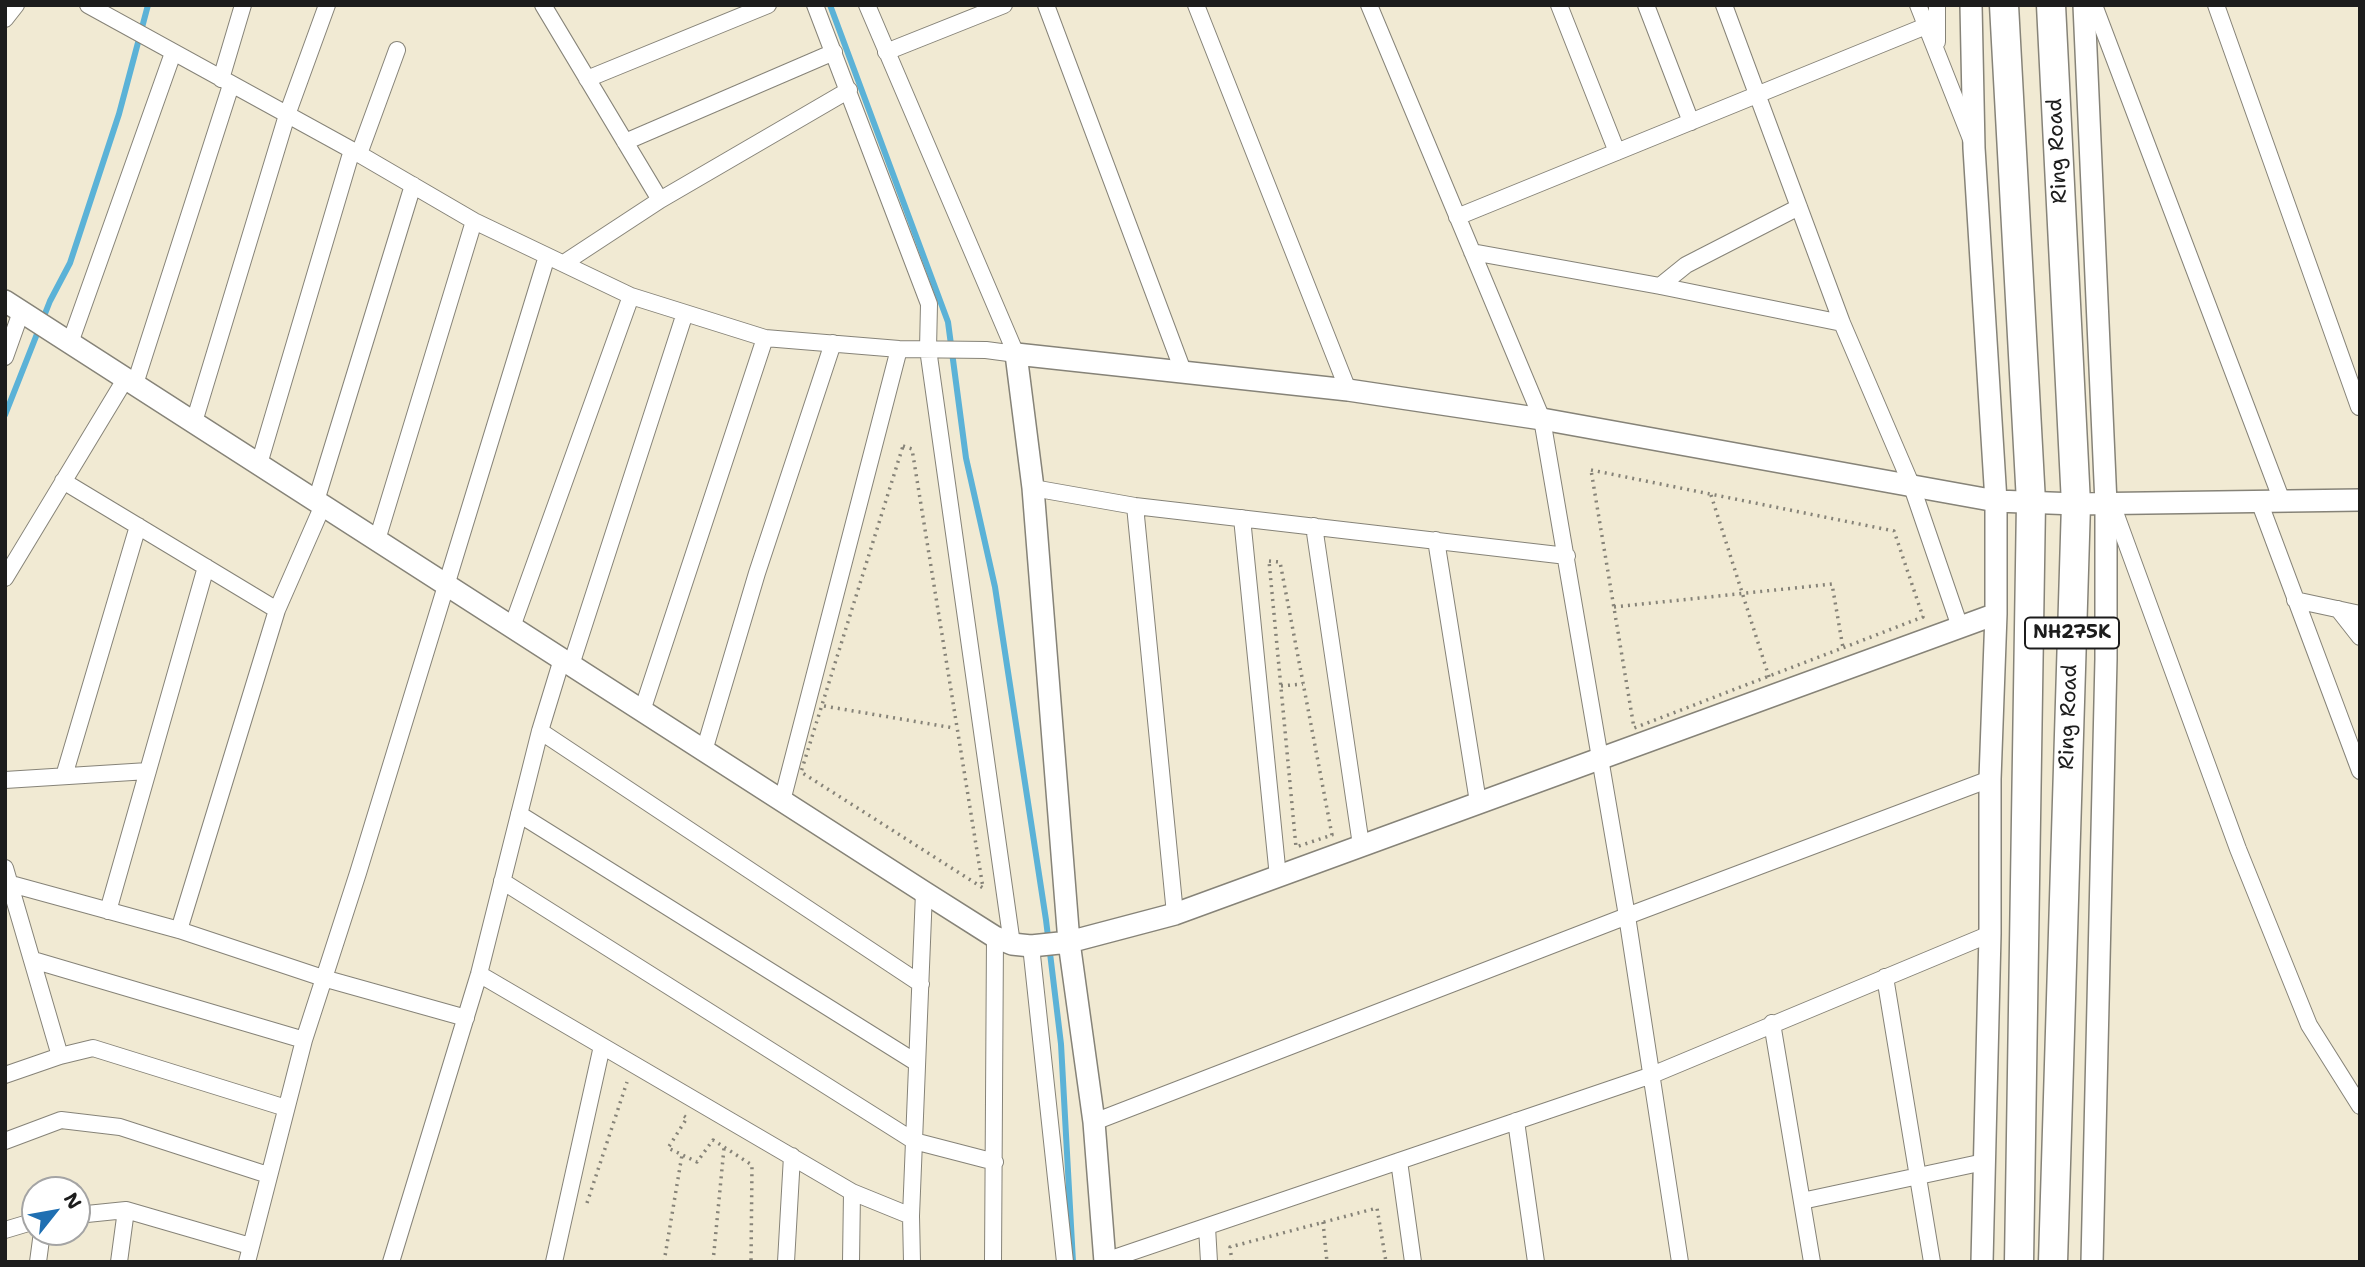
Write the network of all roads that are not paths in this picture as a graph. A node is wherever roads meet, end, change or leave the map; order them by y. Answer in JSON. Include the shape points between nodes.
{"nodes":[{"id":1,"x":16,"y":5,"type":"edge"},
{"id":2,"x":88,"y":5,"type":"edge"},
{"id":3,"x":243,"y":5,"type":"edge"},
{"id":4,"x":327,"y":5,"type":"edge"},
{"id":5,"x":768,"y":5,"type":"edge"},
{"id":6,"x":815,"y":5,"type":"edge"},
{"id":7,"x":867,"y":5,"type":"edge"},
{"id":8,"x":1004,"y":5,"type":"edge"},
{"id":9,"x":1046,"y":5,"type":"edge"},
{"id":10,"x":1196,"y":5,"type":"edge"},
{"id":11,"x":1369,"y":5,"type":"edge"},
{"id":12,"x":1559,"y":5,"type":"edge"},
{"id":13,"x":1646,"y":5,"type":"edge"},
{"id":14,"x":1724,"y":5,"type":"edge"},
{"id":15,"x":1918,"y":5,"type":"edge"},
{"id":16,"x":1937,"y":5,"type":"edge"},
{"id":17,"x":1971,"y":5,"type":"edge"},
{"id":18,"x":2004,"y":5,"type":"edge"},
{"id":19,"x":2051,"y":5,"type":"edge"},
{"id":20,"x":2084,"y":5,"type":"edge"},
{"id":21,"x":2094,"y":5,"type":"edge"},
{"id":22,"x":2216,"y":5,"type":"edge"},
{"id":23,"x":550,"y":7,"type":"edge"},
{"id":24,"x":5,"y":19,"type":"edge"},
{"id":25,"x":1926,"y":26,"type":"junction"},
{"id":26,"x":167,"y":50,"type":"junction"},
{"id":27,"x":397,"y":50,"type":"dead end"},
{"id":28,"x":1936,"y":51,"type":"junction"},
{"id":29,"x":834,"y":52,"type":"junction"},
{"id":30,"x":886,"y":52,"type":"junction"},
{"id":31,"x":587,"y":79,"type":"junction"},
{"id":32,"x":226,"y":82,"type":"junction"},
{"id":33,"x":849,"y":90,"type":"junction"},
{"id":34,"x":1757,"y":94,"type":"junction"},
{"id":35,"x":287,"y":115,"type":"junction"},
{"id":36,"x":1691,"y":122,"type":"junction"},
{"id":37,"x":625,"y":142,"type":"junction"},
{"id":38,"x":1974,"y":148,"type":"junction"},
{"id":39,"x":356,"y":152,"type":"junction"},
{"id":40,"x":1617,"y":152,"type":"junction"},
{"id":41,"x":413,"y":185,"type":"junction"},
{"id":42,"x":660,"y":200,"type":"junction"},
{"id":43,"x":1799,"y":207,"type":"junction"},
{"id":44,"x":1458,"y":217,"type":"junction"},
{"id":45,"x":474,"y":221,"type":"junction"},
{"id":46,"x":1472,"y":252,"type":"junction"},
{"id":47,"x":547,"y":256,"type":"junction"},
{"id":48,"x":564,"y":263,"type":"junction"},
{"id":49,"x":1660,"y":286,"type":"junction"},
{"id":50,"x":631,"y":296,"type":"junction"},
{"id":51,"x":19,"y":310,"type":"edge"},
{"id":52,"x":684,"y":313,"type":"junction"},
{"id":53,"x":1842,"y":323,"type":"junction"},
{"id":54,"x":765,"y":338,"type":"junction"},
{"id":55,"x":65,"y":339,"type":"junction"},
{"id":56,"x":833,"y":344,"type":"junction"},
{"id":57,"x":899,"y":349,"type":"junction"},
{"id":58,"x":935,"y":349,"type":"junction"},
{"id":59,"x":1016,"y":354,"type":"junction"},
{"id":60,"x":5,"y":357,"type":"edge"},
{"id":61,"x":1183,"y":371,"type":"junction"},
{"id":62,"x":130,"y":381,"type":"junction"},
{"id":63,"x":1348,"y":390,"type":"junction"},
{"id":64,"x":2359,"y":407,"type":"edge"},
{"id":65,"x":1542,"y":419,"type":"junction"},
{"id":66,"x":194,"y":422,"type":"junction"},
{"id":67,"x":259,"y":464,"type":"junction"},
{"id":68,"x":63,"y":481,"type":"junction"},
{"id":69,"x":1911,"y":484,"type":"junction"},
{"id":70,"x":1033,"y":488,"type":"junction"},
{"id":71,"x":2360,"y":500,"type":"edge"},
{"id":72,"x":1996,"y":501,"type":"junction"},
{"id":73,"x":2259,"y":501,"type":"junction"},
{"id":74,"x":2282,"y":501,"type":"junction"},
{"id":75,"x":2031,"y":502,"type":"junction"},
{"id":76,"x":320,"y":503,"type":"junction"},
{"id":77,"x":2076,"y":504,"type":"junction"},
{"id":78,"x":2109,"y":504,"type":"junction"},
{"id":79,"x":1135,"y":506,"type":"junction"},
{"id":80,"x":1242,"y":518,"type":"junction"},
{"id":81,"x":138,"y":526,"type":"junction"},
{"id":82,"x":1314,"y":526,"type":"junction"},
{"id":83,"x":377,"y":540,"type":"junction"},
{"id":84,"x":1436,"y":540,"type":"junction"},
{"id":85,"x":1567,"y":556,"type":"junction"},
{"id":86,"x":206,"y":567,"type":"junction"},
{"id":87,"x":5,"y":578,"type":"edge"},
{"id":88,"x":446,"y":584,"type":"junction"},
{"id":89,"x":2295,"y":600,"type":"junction"},
{"id":90,"x":2337,"y":609,"type":"junction"},
{"id":91,"x":277,"y":610,"type":"junction"},
{"id":92,"x":1996,"y":614,"type":"junction"},
{"id":93,"x":2360,"y":614,"type":"edge"},
{"id":94,"x":512,"y":627,"type":"junction"},
{"id":95,"x":1961,"y":627,"type":"junction"},
{"id":96,"x":2360,"y":637,"type":"edge"},
{"id":97,"x":566,"y":662,"type":"junction"},
{"id":98,"x":642,"y":711,"type":"junction"},
{"id":99,"x":540,"y":731,"type":"junction"},
{"id":100,"x":704,"y":751,"type":"junction"},
{"id":101,"x":1601,"y":758,"type":"junction"},
{"id":102,"x":148,"y":771,"type":"junction"},
{"id":103,"x":2360,"y":771,"type":"edge"},
{"id":104,"x":64,"y":776,"type":"junction"},
{"id":105,"x":1990,"y":779,"type":"junction"},
{"id":106,"x":5,"y":780,"type":"edge"},
{"id":107,"x":782,"y":801,"type":"junction"},
{"id":108,"x":1478,"y":802,"type":"junction"},
{"id":109,"x":519,"y":814,"type":"junction"},
{"id":110,"x":1361,"y":845,"type":"junction"},
{"id":111,"x":5,"y":868,"type":"edge"},
{"id":112,"x":1278,"y":877,"type":"junction"},
{"id":113,"x":502,"y":881,"type":"junction"},
{"id":114,"x":11,"y":884,"type":"junction"},
{"id":115,"x":924,"y":892,"type":"junction"},
{"id":116,"x":108,"y":911,"type":"junction"},
{"id":117,"x":1175,"y":914,"type":"junction"},
{"id":118,"x":1628,"y":916,"type":"junction"},
{"id":119,"x":179,"y":930,"type":"junction"},
{"id":120,"x":1990,"y":934,"type":"junction"},
{"id":121,"x":1033,"y":943,"type":"junction"},
{"id":122,"x":33,"y":960,"type":"junction"},
{"id":123,"x":479,"y":974,"type":"junction"},
{"id":124,"x":1885,"y":977,"type":"junction"},
{"id":125,"x":323,"y":978,"type":"junction"},
{"id":126,"x":921,"y":985,"type":"junction"},
{"id":127,"x":466,"y":1018,"type":"junction"},
{"id":128,"x":1772,"y":1023,"type":"junction"},
{"id":129,"x":304,"y":1040,"type":"junction"},
{"id":130,"x":603,"y":1046,"type":"junction"},
{"id":131,"x":60,"y":1056,"type":"junction"},
{"id":132,"x":917,"y":1063,"type":"junction"},
{"id":133,"x":5,"y":1075,"type":"edge"},
{"id":134,"x":1652,"y":1075,"type":"junction"},
{"id":135,"x":2360,"y":1107,"type":"edge"},
{"id":136,"x":286,"y":1108,"type":"junction"},
{"id":137,"x":1517,"y":1121,"type":"junction"},
{"id":138,"x":1094,"y":1122,"type":"junction"},
{"id":139,"x":5,"y":1140,"type":"edge"},
{"id":140,"x":914,"y":1141,"type":"junction"},
{"id":141,"x":792,"y":1156,"type":"junction"},
{"id":142,"x":1399,"y":1161,"type":"junction"},
{"id":143,"x":995,"y":1162,"type":"junction"},
{"id":144,"x":1984,"y":1162,"type":"junction"},
{"id":145,"x":268,"y":1175,"type":"junction"},
{"id":146,"x":1918,"y":1176,"type":"junction"},
{"id":147,"x":852,"y":1192,"type":"junction"},
{"id":148,"x":1802,"y":1201,"type":"junction"},
{"id":149,"x":126,"y":1210,"type":"junction"},
{"id":150,"x":91,"y":1214,"type":"edge"},
{"id":151,"x":911,"y":1216,"type":"junction"},
{"id":152,"x":1207,"y":1227,"type":"junction"},
{"id":153,"x":249,"y":1254,"type":"edge"},
{"id":154,"x":1105,"y":1261,"type":"edge"},
{"id":155,"x":119,"y":1262,"type":"edge"},
{"id":156,"x":391,"y":1262,"type":"edge"},
{"id":157,"x":554,"y":1262,"type":"edge"},
{"id":158,"x":786,"y":1262,"type":"edge"},
{"id":159,"x":851,"y":1262,"type":"edge"},
{"id":160,"x":912,"y":1262,"type":"edge"},
{"id":161,"x":993,"y":1262,"type":"edge"},
{"id":162,"x":1065,"y":1262,"type":"edge"},
{"id":163,"x":1209,"y":1262,"type":"edge"},
{"id":164,"x":1413,"y":1262,"type":"edge"},
{"id":165,"x":1536,"y":1262,"type":"edge"},
{"id":166,"x":1680,"y":1262,"type":"edge"},
{"id":167,"x":1812,"y":1262,"type":"edge"},
{"id":168,"x":1932,"y":1262,"type":"edge"},
{"id":169,"x":1982,"y":1262,"type":"edge"},
{"id":170,"x":2019,"y":1262,"type":"edge"},
{"id":171,"x":2053,"y":1262,"type":"edge"},
{"id":172,"x":2092,"y":1262,"type":"edge"}],
"edges":[{"from":1,"to":24,"type":"street"},
{"from":2,"to":26,"type":"street"},
{"from":3,"to":32,"type":"street"},
{"from":4,"to":35,"type":"street"},
{"from":5,"to":31,"type":"street"},
{"from":6,"to":29,"type":"street"},
{"from":7,"to":30,"type":"street"},
{"from":8,"to":30,"type":"street"},
{"from":9,"to":61,"type":"street"},
{"from":10,"to":63,"type":"street"},
{"from":11,"to":44,"type":"street"},
{"from":12,"to":40,"type":"street"},
{"from":13,"to":36,"type":"street"},
{"from":14,"to":34,"type":"street"},
{"from":15,"to":25,"type":"street"},
{"from":16,"to":28,"type":"street"},
{"from":17,"to":38,"type":"street"},
{"from":18,"to":75,"type":"highway","name":"Ring Road","number":"NH275K"},
{"from":19,"to":77,"type":"highway","name":"Ring Road","number":"NH275K"},
{"from":20,"to":78,"type":"street"},
{"from":21,"to":74,"type":"street"},
{"from":22,"to":64,"type":"street"},
{"from":23,"to":31,"type":"street"},
{"from":25,"to":28,"type":"street"},
{"from":25,"to":34,"type":"street"},
{"from":26,"to":32,"type":"street"},
{"from":26,"to":55,"type":"street"},
{"from":27,"to":39,"type":"street"},
{"from":28,"to":38,"type":"street"},
{"from":29,"to":33,"type":"street"},
{"from":29,"to":37,"type":"street"},
{"from":30,"to":59,"type":"street"},
{"from":31,"to":37,"type":"street"},
{"from":32,"to":35,"type":"street"},
{"from":32,"to":62,"type":"street"},
{"from":33,"to":42,"type":"street"},
{"from":33,"to":58,"type":"street","via":[[929,304]]},
{"from":34,"to":36,"type":"street"},
{"from":34,"to":43,"type":"street"},
{"from":35,"to":39,"type":"street"},
{"from":35,"to":66,"type":"street"},
{"from":36,"to":40,"type":"street"},
{"from":37,"to":42,"type":"street"},
{"from":38,"to":72,"type":"street"},
{"from":39,"to":41,"type":"street"},
{"from":39,"to":67,"type":"street"},
{"from":40,"to":44,"type":"street"},
{"from":41,"to":45,"type":"street"},
{"from":41,"to":76,"type":"street"},
{"from":42,"to":48,"type":"street"},
{"from":43,"to":49,"type":"street","via":[[1686,265]]},
{"from":43,"to":53,"type":"street"},
{"from":44,"to":46,"type":"street"},
{"from":45,"to":47,"type":"street"},
{"from":45,"to":83,"type":"street"},
{"from":46,"to":49,"type":"street"},
{"from":46,"to":65,"type":"street"},
{"from":47,"to":48,"type":"street"},
{"from":47,"to":88,"type":"street"},
{"from":48,"to":50,"type":"street"},
{"from":49,"to":53,"type":"street"},
{"from":50,"to":52,"type":"street"},
{"from":50,"to":94,"type":"street"},
{"from":51,"to":55,"type":"street"},
{"from":51,"to":60,"type":"street"},
{"from":52,"to":54,"type":"street"},
{"from":52,"to":97,"type":"street"},
{"from":53,"to":69,"type":"street"},
{"from":54,"to":56,"type":"street"},
{"from":54,"to":98,"type":"street"},
{"from":55,"to":62,"type":"street"},
{"from":56,"to":57,"type":"street"},
{"from":56,"to":100,"type":"street"},
{"from":57,"to":58,"type":"street"},
{"from":57,"to":107,"type":"street"},
{"from":58,"to":59,"type":"street"},
{"from":58,"to":121,"type":"street"},
{"from":59,"to":61,"type":"street"},
{"from":59,"to":70,"type":"street"},
{"from":61,"to":63,"type":"street"},
{"from":62,"to":66,"type":"street"},
{"from":62,"to":68,"type":"street"},
{"from":63,"to":65,"type":"street"},
{"from":65,"to":69,"type":"street"},
{"from":65,"to":85,"type":"street"},
{"from":66,"to":67,"type":"street"},
{"from":67,"to":76,"type":"street"},
{"from":68,"to":81,"type":"street"},
{"from":68,"to":87,"type":"street"},
{"from":69,"to":72,"type":"street"},
{"from":69,"to":95,"type":"street"},
{"from":70,"to":79,"type":"street"},
{"from":70,"to":121,"type":"street"},
{"from":71,"to":74,"type":"street"},
{"from":72,"to":75,"type":"street"},
{"from":72,"to":92,"type":"street"},
{"from":73,"to":74,"type":"street"},
{"from":73,"to":78,"type":"street"},
{"from":73,"to":89,"type":"street"},
{"from":75,"to":77,"type":"street"},
{"from":75,"to":170,"type":"highway","name":"Ring Road","number":"NH275K"},
{"from":76,"to":83,"type":"street"},
{"from":76,"to":91,"type":"street"},
{"from":77,"to":78,"type":"street"},
{"from":77,"to":171,"type":"highway","name":"Ring Road","number":"NH275K"},
{"from":78,"to":135,"type":"street","via":[[2309,1025]]},
{"from":78,"to":172,"type":"street"},
{"from":79,"to":80,"type":"street"},
{"from":79,"to":117,"type":"street"},
{"from":80,"to":82,"type":"street"},
{"from":80,"to":112,"type":"street"},
{"from":81,"to":86,"type":"street"},
{"from":81,"to":104,"type":"street"},
{"from":82,"to":84,"type":"street"},
{"from":82,"to":110,"type":"street"},
{"from":83,"to":88,"type":"street"},
{"from":84,"to":85,"type":"street"},
{"from":84,"to":108,"type":"street"},
{"from":85,"to":101,"type":"street"},
{"from":86,"to":91,"type":"street"},
{"from":86,"to":102,"type":"street"},
{"from":88,"to":94,"type":"street"},
{"from":88,"to":125,"type":"street"},
{"from":89,"to":90,"type":"street"},
{"from":89,"to":103,"type":"street"},
{"from":90,"to":93,"type":"street"},
{"from":90,"to":96,"type":"street"},
{"from":91,"to":119,"type":"street"},
{"from":92,"to":95,"type":"street"},
{"from":92,"to":105,"type":"street"},
{"from":94,"to":97,"type":"street"},
{"from":95,"to":101,"type":"street"},
{"from":97,"to":98,"type":"street"},
{"from":97,"to":99,"type":"street"},
{"from":98,"to":100,"type":"street"},
{"from":99,"to":109,"type":"street"},
{"from":99,"to":126,"type":"street"},
{"from":100,"to":107,"type":"street"},
{"from":101,"to":108,"type":"street"},
{"from":101,"to":118,"type":"street"},
{"from":102,"to":104,"type":"street"},
{"from":102,"to":116,"type":"street"},
{"from":104,"to":106,"type":"street"},
{"from":105,"to":118,"type":"street"},
{"from":105,"to":120,"type":"street"},
{"from":107,"to":115,"type":"street"},
{"from":108,"to":110,"type":"street"},
{"from":109,"to":113,"type":"street"},
{"from":109,"to":132,"type":"street"},
{"from":110,"to":112,"type":"street"},
{"from":111,"to":114,"type":"street"},
{"from":112,"to":117,"type":"street"},
{"from":113,"to":123,"type":"street"},
{"from":113,"to":140,"type":"street"},
{"from":114,"to":116,"type":"street"},
{"from":114,"to":122,"type":"street"},
{"from":115,"to":121,"type":"street"},
{"from":115,"to":126,"type":"street"},
{"from":116,"to":119,"type":"street"},
{"from":117,"to":121,"type":"street"},
{"from":118,"to":134,"type":"street"},
{"from":118,"to":138,"type":"street"},
{"from":119,"to":125,"type":"street"},
{"from":120,"to":124,"type":"street"},
{"from":120,"to":144,"type":"street"},
{"from":121,"to":138,"type":"street"},
{"from":121,"to":143,"type":"street"},
{"from":121,"to":162,"type":"street"},
{"from":122,"to":129,"type":"street"},
{"from":122,"to":131,"type":"street"},
{"from":123,"to":127,"type":"street"},
{"from":123,"to":130,"type":"street"},
{"from":124,"to":128,"type":"street"},
{"from":124,"to":146,"type":"street"},
{"from":125,"to":127,"type":"street"},
{"from":125,"to":129,"type":"street"},
{"from":126,"to":132,"type":"street"},
{"from":127,"to":156,"type":"street"},
{"from":128,"to":134,"type":"street"},
{"from":128,"to":148,"type":"street"},
{"from":129,"to":136,"type":"street"},
{"from":130,"to":141,"type":"street"},
{"from":130,"to":157,"type":"street"},
{"from":131,"to":133,"type":"street"},
{"from":131,"to":136,"type":"street","via":[[93,1048]]},
{"from":132,"to":140,"type":"street"},
{"from":134,"to":137,"type":"street"},
{"from":134,"to":166,"type":"street"},
{"from":136,"to":145,"type":"street"},
{"from":137,"to":142,"type":"street"},
{"from":137,"to":165,"type":"street"},
{"from":138,"to":154,"type":"street"},
{"from":139,"to":145,"type":"street","via":[[61,1120],[120,1127]]},
{"from":140,"to":143,"type":"street"},
{"from":140,"to":151,"type":"street"},
{"from":141,"to":147,"type":"street"},
{"from":141,"to":158,"type":"street"},
{"from":142,"to":152,"type":"street"},
{"from":142,"to":164,"type":"street"},
{"from":143,"to":161,"type":"street"},
{"from":144,"to":146,"type":"street"},
{"from":144,"to":169,"type":"street"},
{"from":145,"to":153,"type":"street"},
{"from":146,"to":148,"type":"street"},
{"from":146,"to":168,"type":"street"},
{"from":147,"to":151,"type":"street"},
{"from":147,"to":159,"type":"street"},
{"from":148,"to":167,"type":"street"},
{"from":149,"to":150,"type":"street"},
{"from":149,"to":153,"type":"street"},
{"from":149,"to":155,"type":"street"},
{"from":151,"to":160,"type":"street"},
{"from":152,"to":154,"type":"street"},
{"from":152,"to":163,"type":"street"}]}
